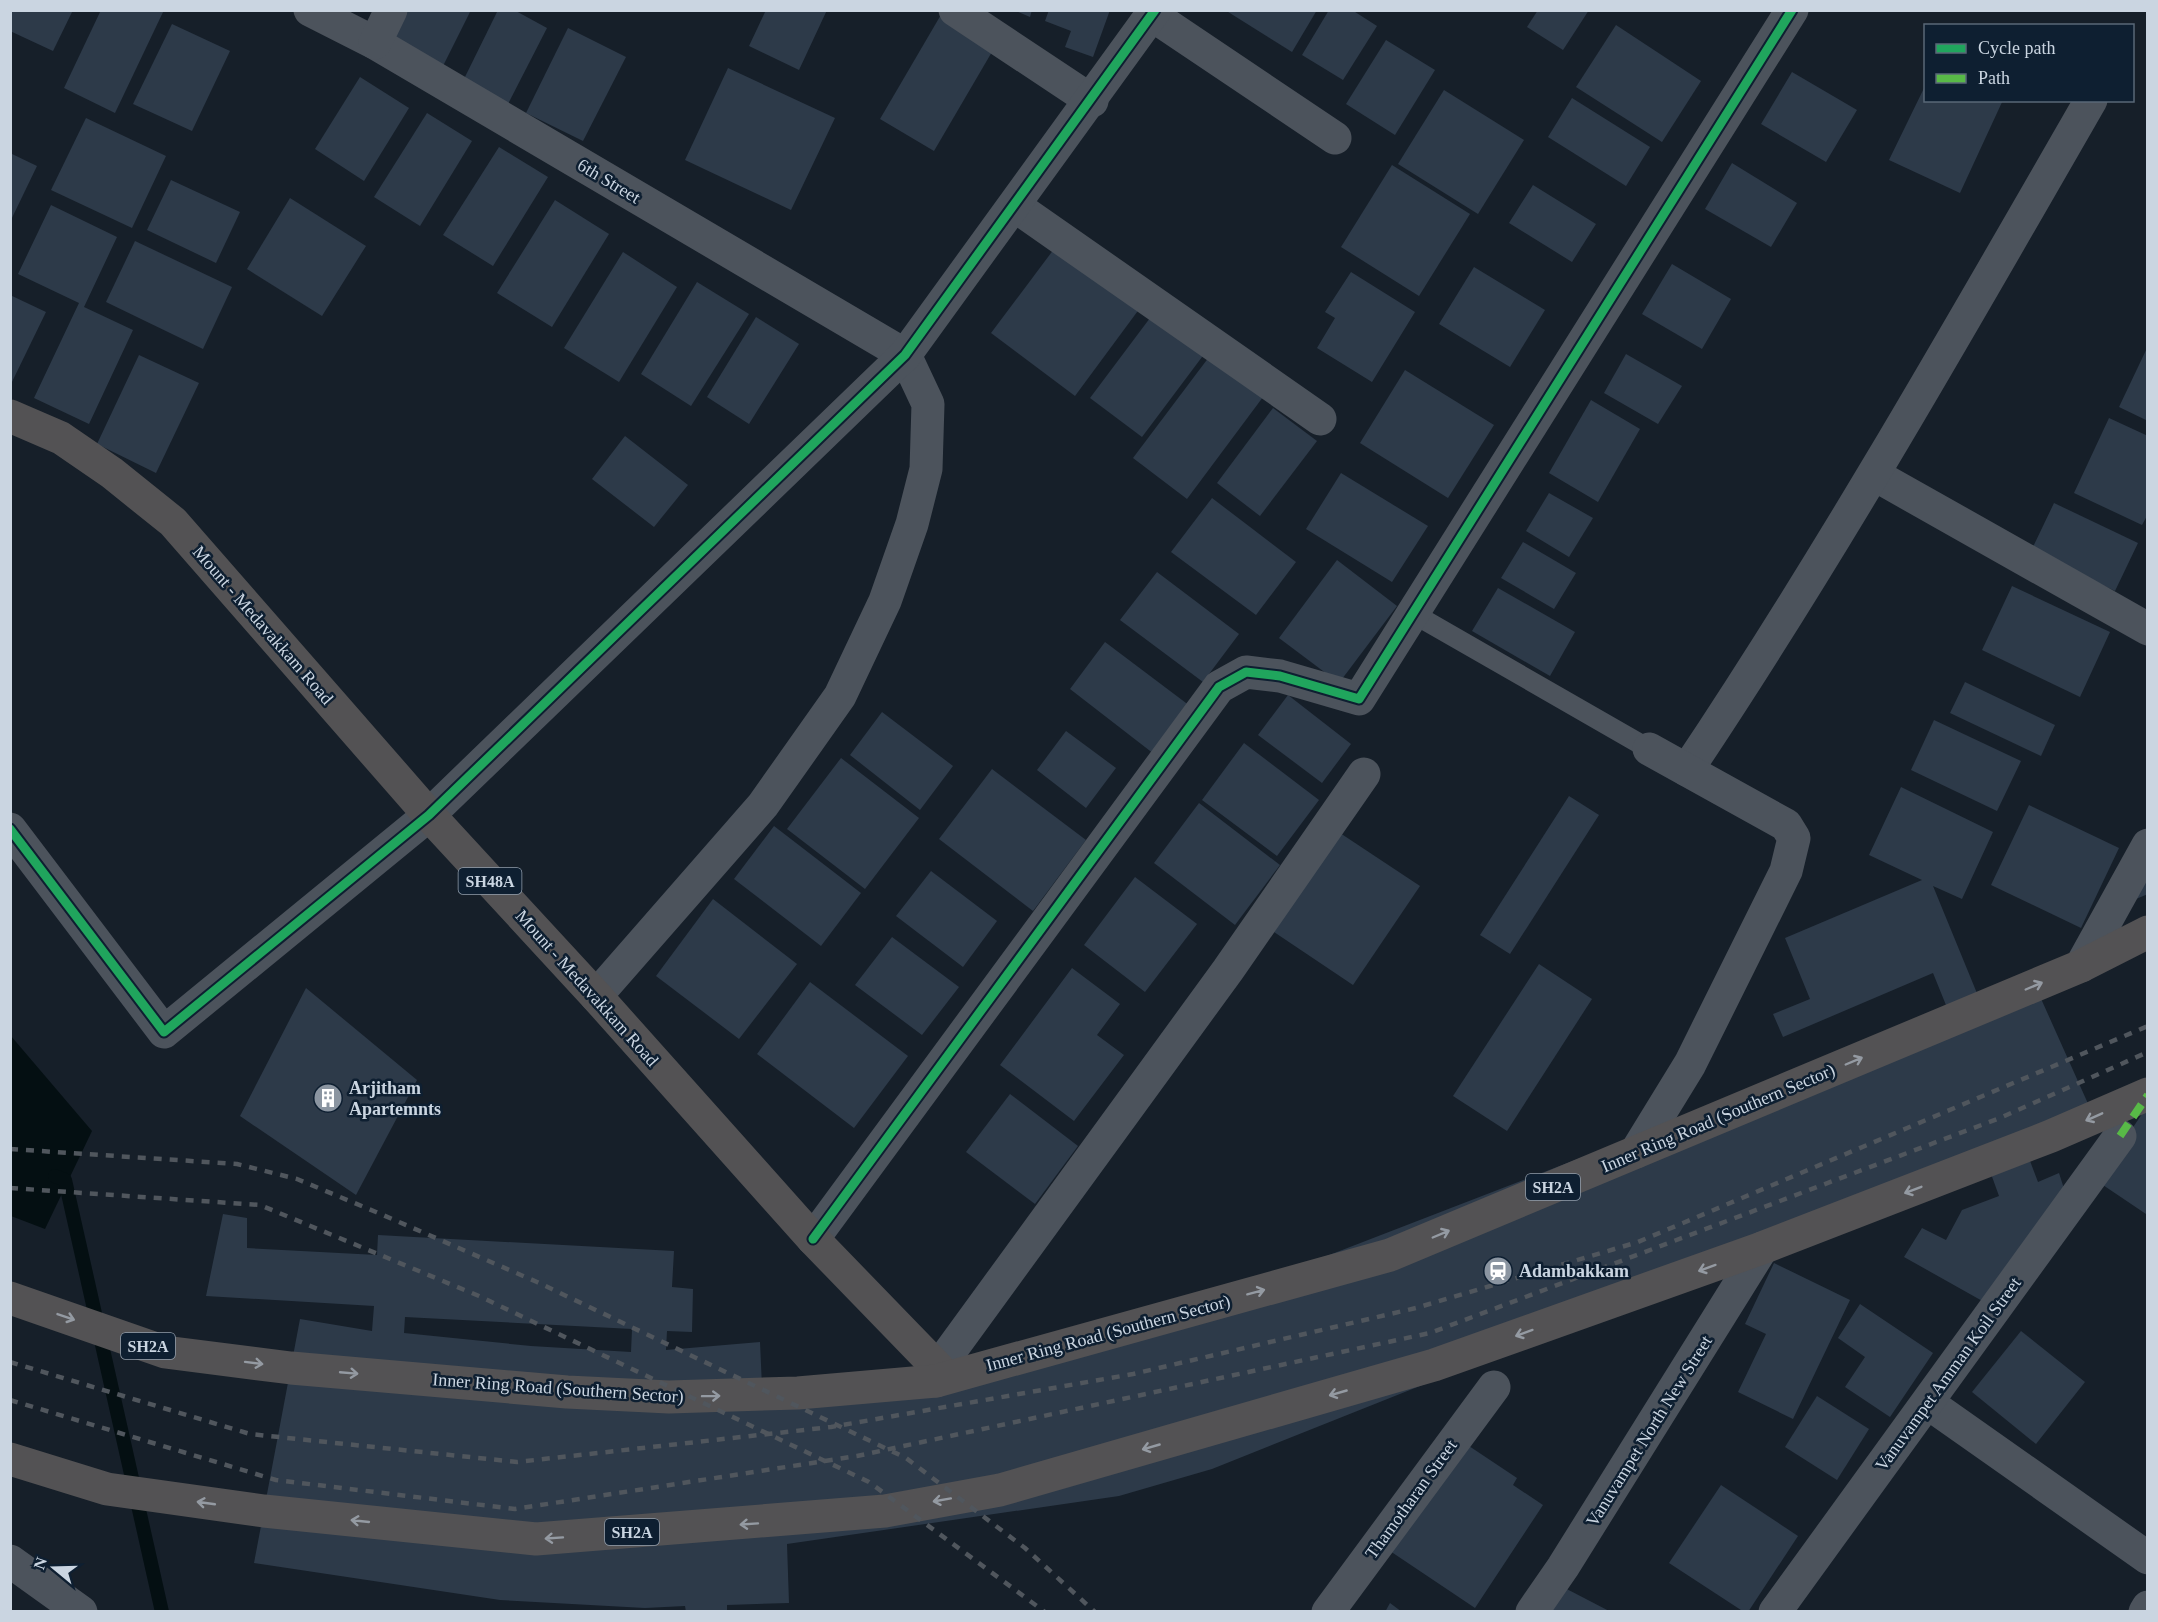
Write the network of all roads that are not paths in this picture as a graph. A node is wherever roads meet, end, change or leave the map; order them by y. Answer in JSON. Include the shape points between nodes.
{"nodes":[{"id":1,"x":310,"y":10,"type":"edge"},
{"id":2,"x":391,"y":10,"type":"edge"},
{"id":3,"x":955,"y":10,"type":"edge"},
{"id":4,"x":1792,"y":10,"type":"edge"},
{"id":5,"x":1154,"y":13,"type":"edge"},
{"id":6,"x":375,"y":43,"type":"junction"},
{"id":7,"x":1092,"y":102,"type":"junction"},
{"id":8,"x":2090,"y":102,"type":"edge"},
{"id":9,"x":1335,"y":138,"type":"dead end"},
{"id":10,"x":1015,"y":206,"type":"junction"},
{"id":11,"x":905,"y":356,"type":"junction"},
{"id":12,"x":10,"y":416,"type":"edge"},
{"id":13,"x":1320,"y":419,"type":"dead end"},
{"id":14,"x":1875,"y":475,"type":"junction"},
{"id":15,"x":1414,"y":614,"type":"junction"},
{"id":16,"x":2148,"y":629,"type":"edge"},
{"id":17,"x":1649,"y":749,"type":"joint"},
{"id":18,"x":1687,"y":770,"type":"junction"},
{"id":19,"x":1364,"y":774,"type":"dead end"},
{"id":20,"x":429,"y":815,"type":"junction"},
{"id":21,"x":10,"y":829,"type":"edge"},
{"id":22,"x":2148,"y":846,"type":"edge"},
{"id":23,"x":2148,"y":932,"type":"edge"},
{"id":24,"x":2081,"y":966,"type":"junction"},
{"id":25,"x":596,"y":996,"type":"junction"},
{"id":26,"x":2148,"y":1094,"type":"edge"},
{"id":27,"x":2120,"y":1136,"type":"dead end"},
{"id":28,"x":1636,"y":1152,"type":"junction"},
{"id":29,"x":813,"y":1239,"type":"junction"},
{"id":30,"x":1762,"y":1248,"type":"junction"},
{"id":31,"x":10,"y":1298,"type":"edge"},
{"id":32,"x":937,"y":1374,"type":"junction"},
{"id":33,"x":1494,"y":1387,"type":"dead end"},
{"id":34,"x":1928,"y":1403,"type":"junction"},
{"id":35,"x":10,"y":1459,"type":"edge"},
{"id":36,"x":2148,"y":1558,"type":"edge"},
{"id":37,"x":10,"y":1561,"type":"edge"},
{"id":38,"x":2148,"y":1607,"type":"edge"},
{"id":39,"x":81,"y":1611,"type":"edge"},
{"id":40,"x":1328,"y":1611,"type":"edge"},
{"id":41,"x":1532,"y":1611,"type":"edge"},
{"id":42,"x":1775,"y":1611,"type":"edge"},
{"id":43,"x":2145,"y":1611,"type":"edge"}],
"edges":[{"from":1,"to":6,"type":"street","name":"6th Street"},
{"from":2,"to":6,"type":"street"},
{"from":3,"to":7,"type":"street"},
{"from":4,"to":15,"type":"street"},
{"from":5,"to":7,"type":"street"},
{"from":5,"to":9,"type":"street"},
{"from":6,"to":11,"type":"street","name":"6th Street"},
{"from":7,"to":10,"type":"street"},
{"from":8,"to":14,"type":"street"},
{"from":10,"to":11,"type":"street"},
{"from":10,"to":13,"type":"street"},
{"from":11,"to":20,"type":"street"},
{"from":11,"to":25,"type":"street","via":[[928,404],[926,469],[885,601],[845,686],[763,805]]},
{"from":12,"to":20,"type":"main road","name":"Mount - Medavakkam Road","number":"SH48A","via":[[61,438],[173,522]]},
{"from":14,"to":16,"type":"street"},
{"from":14,"to":18,"type":"street"},
{"from":15,"to":17,"type":"lane"},
{"from":15,"to":29,"type":"street","via":[[1359,699],[1280,676],[1246,672],[1219,687]]},
{"from":17,"to":18,"type":"street"},
{"from":18,"to":28,"type":"street","via":[[1786,825],[1794,838],[1792,852],[1763,918],[1690,1064]]},
{"from":19,"to":32,"type":"street"},
{"from":20,"to":21,"type":"street","via":[[164,1032]]},
{"from":20,"to":25,"type":"main road","name":"Mount - Medavakkam Road","number":"SH48A"},
{"from":22,"to":24,"type":"street"},
{"from":23,"to":24,"type":"main road","name":"Inner Ring Road (Southern Sector)","number":"SH2A"},
{"from":28,"to":24,"type":"main road","name":"Inner Ring Road (Southern Sector)","number":"SH2A","one_way":true},
{"from":25,"to":29,"type":"main road","name":"Mount - Medavakkam Road","number":"SH48A"},
{"from":26,"to":30,"type":"main road","number":"SH2A","one_way":true,"via":[[2051,1136]]},
{"from":27,"to":34,"type":"street","name":"Vanuvampet Amman Koil Street"},
{"from":32,"to":28,"type":"main road","name":"Inner Ring Road (Southern Sector)","number":"SH2A","one_way":true,"via":[[1390,1255]]},
{"from":29,"to":32,"type":"main road","name":"Mount - Medavakkam Road","number":"SH48A"},
{"from":30,"to":35,"type":"main road","number":"SH2A","one_way":true,"via":[[1434,1365],[1000,1490],[885,1511],[536,1539],[264,1511],[107,1489]]},
{"from":30,"to":41,"type":"street","name":"Vanuvampet North New Street","via":[[1563,1568]]},
{"from":31,"to":32,"type":"main road","name":"Inner Ring Road (Southern Sector)","number":"SH2A","one_way":true,"via":[[165,1352],[291,1368],[567,1392],[669,1397],[798,1393]]},
{"from":33,"to":40,"type":"street","name":"Thamotharan Street"},
{"from":34,"to":36,"type":"street"},
{"from":34,"to":42,"type":"street","name":"Vanuvampet Amman Koil Street"},
{"from":37,"to":39,"type":"street"},
{"from":38,"to":43,"type":"street"}]}
